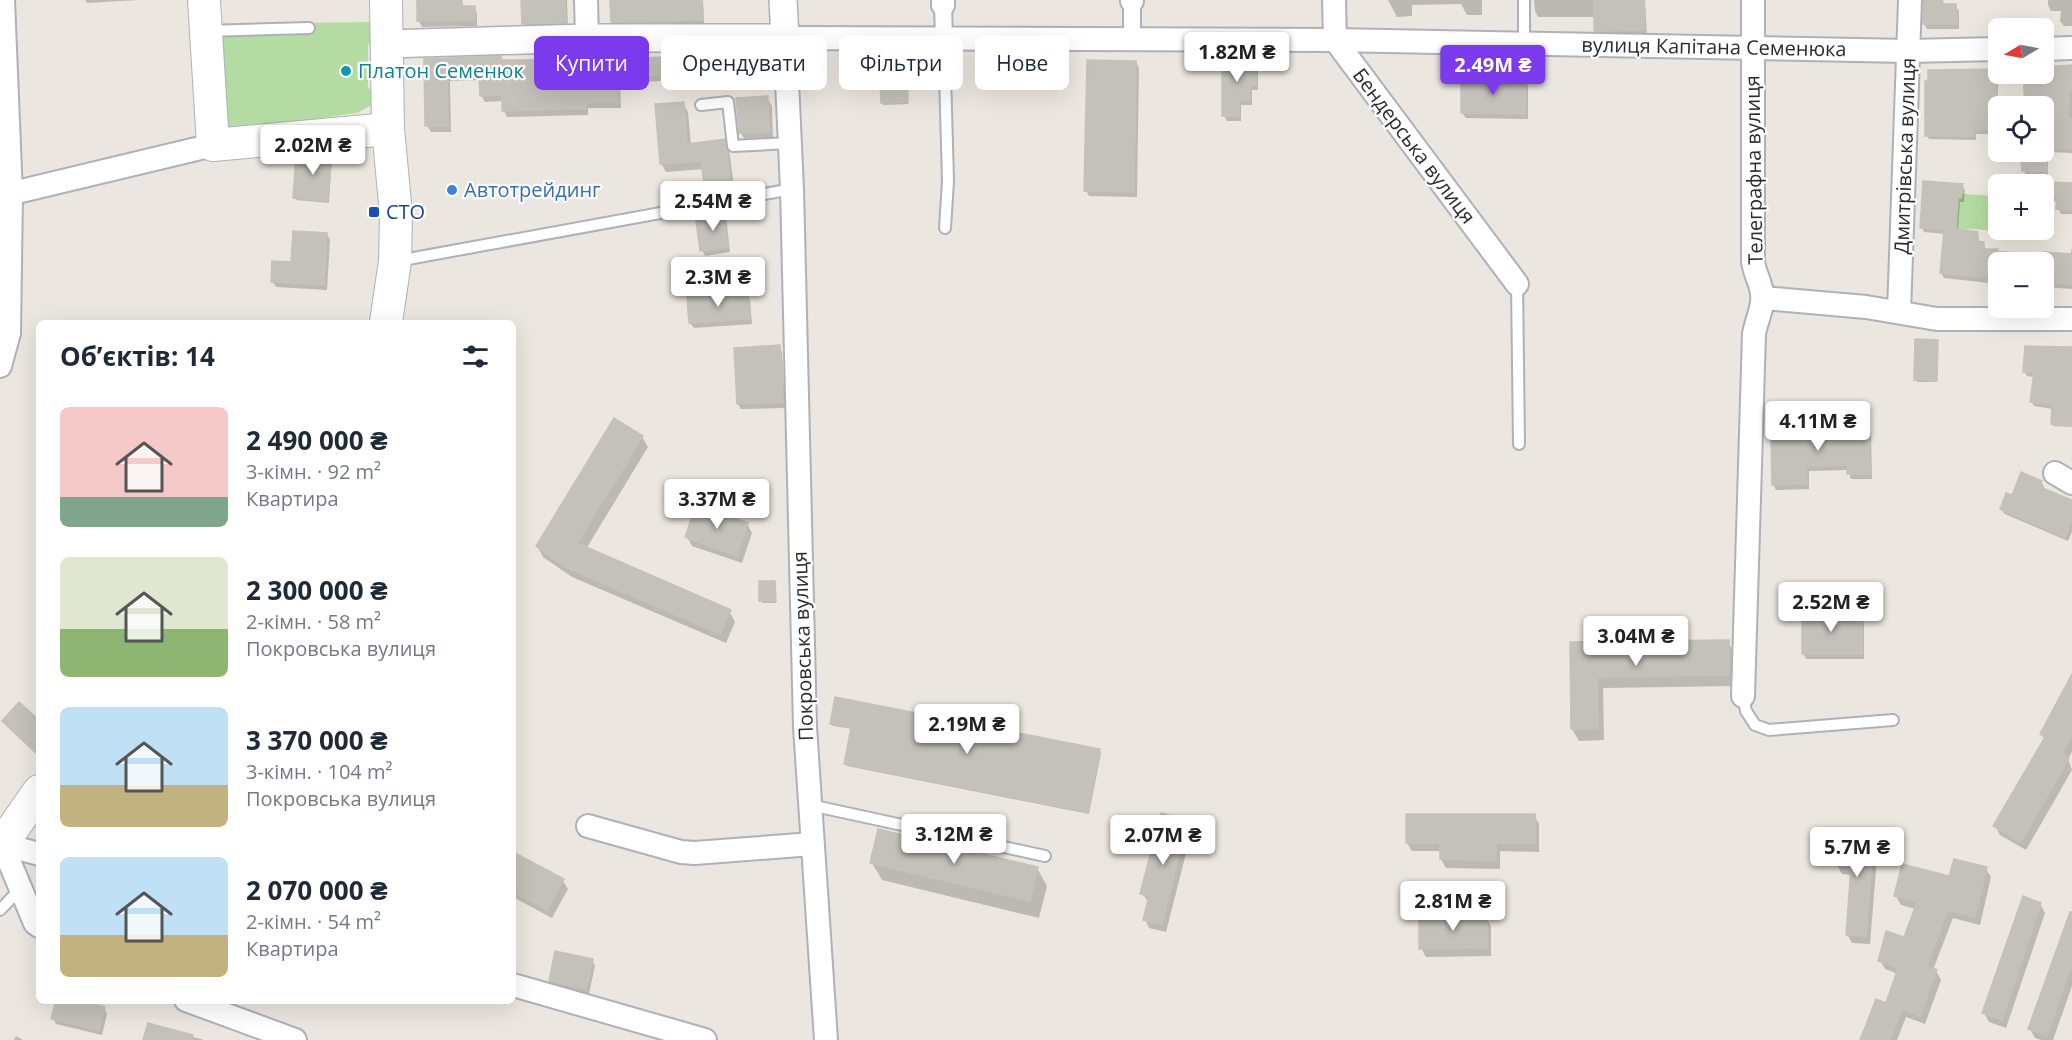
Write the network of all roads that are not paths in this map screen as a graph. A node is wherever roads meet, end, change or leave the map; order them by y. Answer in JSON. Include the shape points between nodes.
{"nodes":[{"id":1,"x":3,"y":0,"type":"edge"},
{"id":2,"x":204,"y":0,"type":"edge"},
{"id":3,"x":386,"y":0,"type":"edge"},
{"id":4,"x":586,"y":0,"type":"edge"},
{"id":5,"x":783,"y":0,"type":"edge"},
{"id":6,"x":1132,"y":0,"type":"edge"},
{"id":7,"x":1334,"y":0,"type":"edge"},
{"id":8,"x":1524,"y":0,"type":"edge"},
{"id":9,"x":1754,"y":0,"type":"edge"},
{"id":10,"x":1910,"y":0,"type":"edge"},
{"id":11,"x":943,"y":2,"type":"edge"},
{"id":12,"x":309,"y":28,"type":"dead end"},
{"id":13,"x":206,"y":31,"type":"junction"},
{"id":14,"x":587,"y":36,"type":"edge"},
{"id":15,"x":785,"y":36,"type":"edge"},
{"id":16,"x":944,"y":36,"type":"edge"},
{"id":17,"x":963,"y":39,"type":"edge"},
{"id":18,"x":1132,"y":39,"type":"junction"},
{"id":19,"x":534,"y":40,"type":"edge"},
{"id":20,"x":1335,"y":40,"type":"junction"},
{"id":21,"x":387,"y":44,"type":"junction"},
{"id":22,"x":1524,"y":44,"type":"junction"},
{"id":23,"x":1752,"y":47,"type":"junction"},
{"id":24,"x":2072,"y":48,"type":"edge"},
{"id":25,"x":2054,"y":49,"type":"edge"},
{"id":26,"x":1988,"y":50,"type":"edge"},
{"id":27,"x":1909,"y":51,"type":"junction"},
{"id":28,"x":787,"y":90,"type":"edge"},
{"id":29,"x":945,"y":90,"type":"edge"},
{"id":30,"x":701,"y":105,"type":"dead end"},
{"id":31,"x":388,"y":129,"type":"junction"},
{"id":32,"x":790,"y":143,"type":"junction"},
{"id":33,"x":213,"y":145,"type":"junction"},
{"id":34,"x":792,"y":189,"type":"junction"},
{"id":35,"x":5,"y":195,"type":"edge"},
{"id":36,"x":945,"y":228,"type":"dead end"},
{"id":37,"x":395,"y":261,"type":"junction"},
{"id":38,"x":1517,"y":284,"type":"joint"},
{"id":39,"x":1763,"y":298,"type":"junction"},
{"id":40,"x":1899,"y":312,"type":"junction"},
{"id":41,"x":2072,"y":319,"type":"edge"},
{"id":42,"x":386,"y":320,"type":"edge"},
{"id":43,"x":0,"y":366,"type":"edge"},
{"id":44,"x":1519,"y":444,"type":"dead end"},
{"id":45,"x":1743,"y":696,"type":"joint"},
{"id":46,"x":1893,"y":720,"type":"dead end"},
{"id":47,"x":36,"y":795,"type":"edge"},
{"id":48,"x":809,"y":805,"type":"junction"},
{"id":49,"x":588,"y":826,"type":"dead end"},
{"id":50,"x":812,"y":844,"type":"junction"},
{"id":51,"x":1,"y":845,"type":"edge"},
{"id":52,"x":36,"y":853,"type":"edge"},
{"id":53,"x":1045,"y":856,"type":"dead end"},
{"id":54,"x":21,"y":888,"type":"junction"},
{"id":55,"x":0,"y":910,"type":"edge"},
{"id":56,"x":36,"y":924,"type":"edge"},
{"id":57,"x":516,"y":986,"type":"edge"},
{"id":58,"x":197,"y":1004,"type":"edge"},
{"id":59,"x":295,"y":1040,"type":"edge"},
{"id":60,"x":705,"y":1040,"type":"edge"},
{"id":61,"x":826,"y":1040,"type":"edge"}],
"edges":[{"from":1,"to":35,"type":"street"},
{"from":2,"to":13,"type":"main road"},
{"from":3,"to":21,"type":"main road"},
{"from":4,"to":14,"type":"street"},
{"from":5,"to":15,"type":"street","name":"Покровська вулиця"},
{"from":6,"to":18,"type":"street"},
{"from":7,"to":20,"type":"street"},
{"from":8,"to":22,"type":"lane"},
{"from":9,"to":23,"type":"street","name":"Телеграфна вулиця"},
{"from":10,"to":27,"type":"street","name":"Дмитрівська вулиця"},
{"from":11,"to":16,"type":"street"},
{"from":12,"to":13,"type":"lane"},
{"from":13,"to":33,"type":"main road"},
{"from":17,"to":18,"type":"street","name":"вулиця Капітана Семенюка"},
{"from":18,"to":20,"type":"street","name":"вулиця Капітана Семенюка"},
{"from":19,"to":21,"type":"street","name":"вулиця Капітана Семенюка"},
{"from":20,"to":22,"type":"street","name":"вулиця Капітана Семенюка"},
{"from":20,"to":38,"type":"street","name":"Бендерська вулиця"},
{"from":21,"to":31,"type":"main road"},
{"from":22,"to":23,"type":"street","name":"вулиця Капітана Семенюка"},
{"from":23,"to":27,"type":"street","name":"вулиця Капітана Семенюка"},
{"from":23,"to":39,"type":"street","name":"Телеграфна вулиця","via":[[1753,261]]},
{"from":24,"to":25,"type":"street"},
{"from":26,"to":27,"type":"street","name":"вулиця Капітана Семенюка"},
{"from":27,"to":40,"type":"street","name":"Дмитрівська вулиця"},
{"from":28,"to":32,"type":"street","name":"Покровська вулиця"},
{"from":29,"to":36,"type":"lane"},
{"from":30,"to":32,"type":"lane","via":[[728,102],[733,146]]},
{"from":31,"to":33,"type":"main road"},
{"from":31,"to":37,"type":"main road","via":[[396,214]]},
{"from":32,"to":34,"type":"street","name":"Покровська вулиця"},
{"from":33,"to":35,"type":"street"},
{"from":34,"to":37,"type":"lane"},
{"from":34,"to":48,"type":"street","name":"Покровська вулиця"},
{"from":35,"to":43,"type":"street","via":[[9,333]]},
{"from":37,"to":42,"type":"main road"},
{"from":38,"to":44,"type":"lane"},
{"from":39,"to":40,"type":"street"},
{"from":39,"to":45,"type":"street","via":[[1754,333]]},
{"from":40,"to":41,"type":"street","via":[[1937,319]]},
{"from":45,"to":46,"type":"lane","via":[[1755,725],[1770,730]]},
{"from":47,"to":51,"type":"main road"},
{"from":48,"to":50,"type":"street","name":"Покровська вулиця"},
{"from":48,"to":53,"type":"lane"},
{"from":49,"to":50,"type":"street","via":[[681,852]]},
{"from":50,"to":61,"type":"street","name":"Покровська вулиця"},
{"from":51,"to":52,"type":"street"},
{"from":51,"to":54,"type":"street"},
{"from":54,"to":55,"type":"lane"},
{"from":54,"to":56,"type":"street"},
{"from":57,"to":60,"type":"street"},
{"from":58,"to":59,"type":"street"}]}
